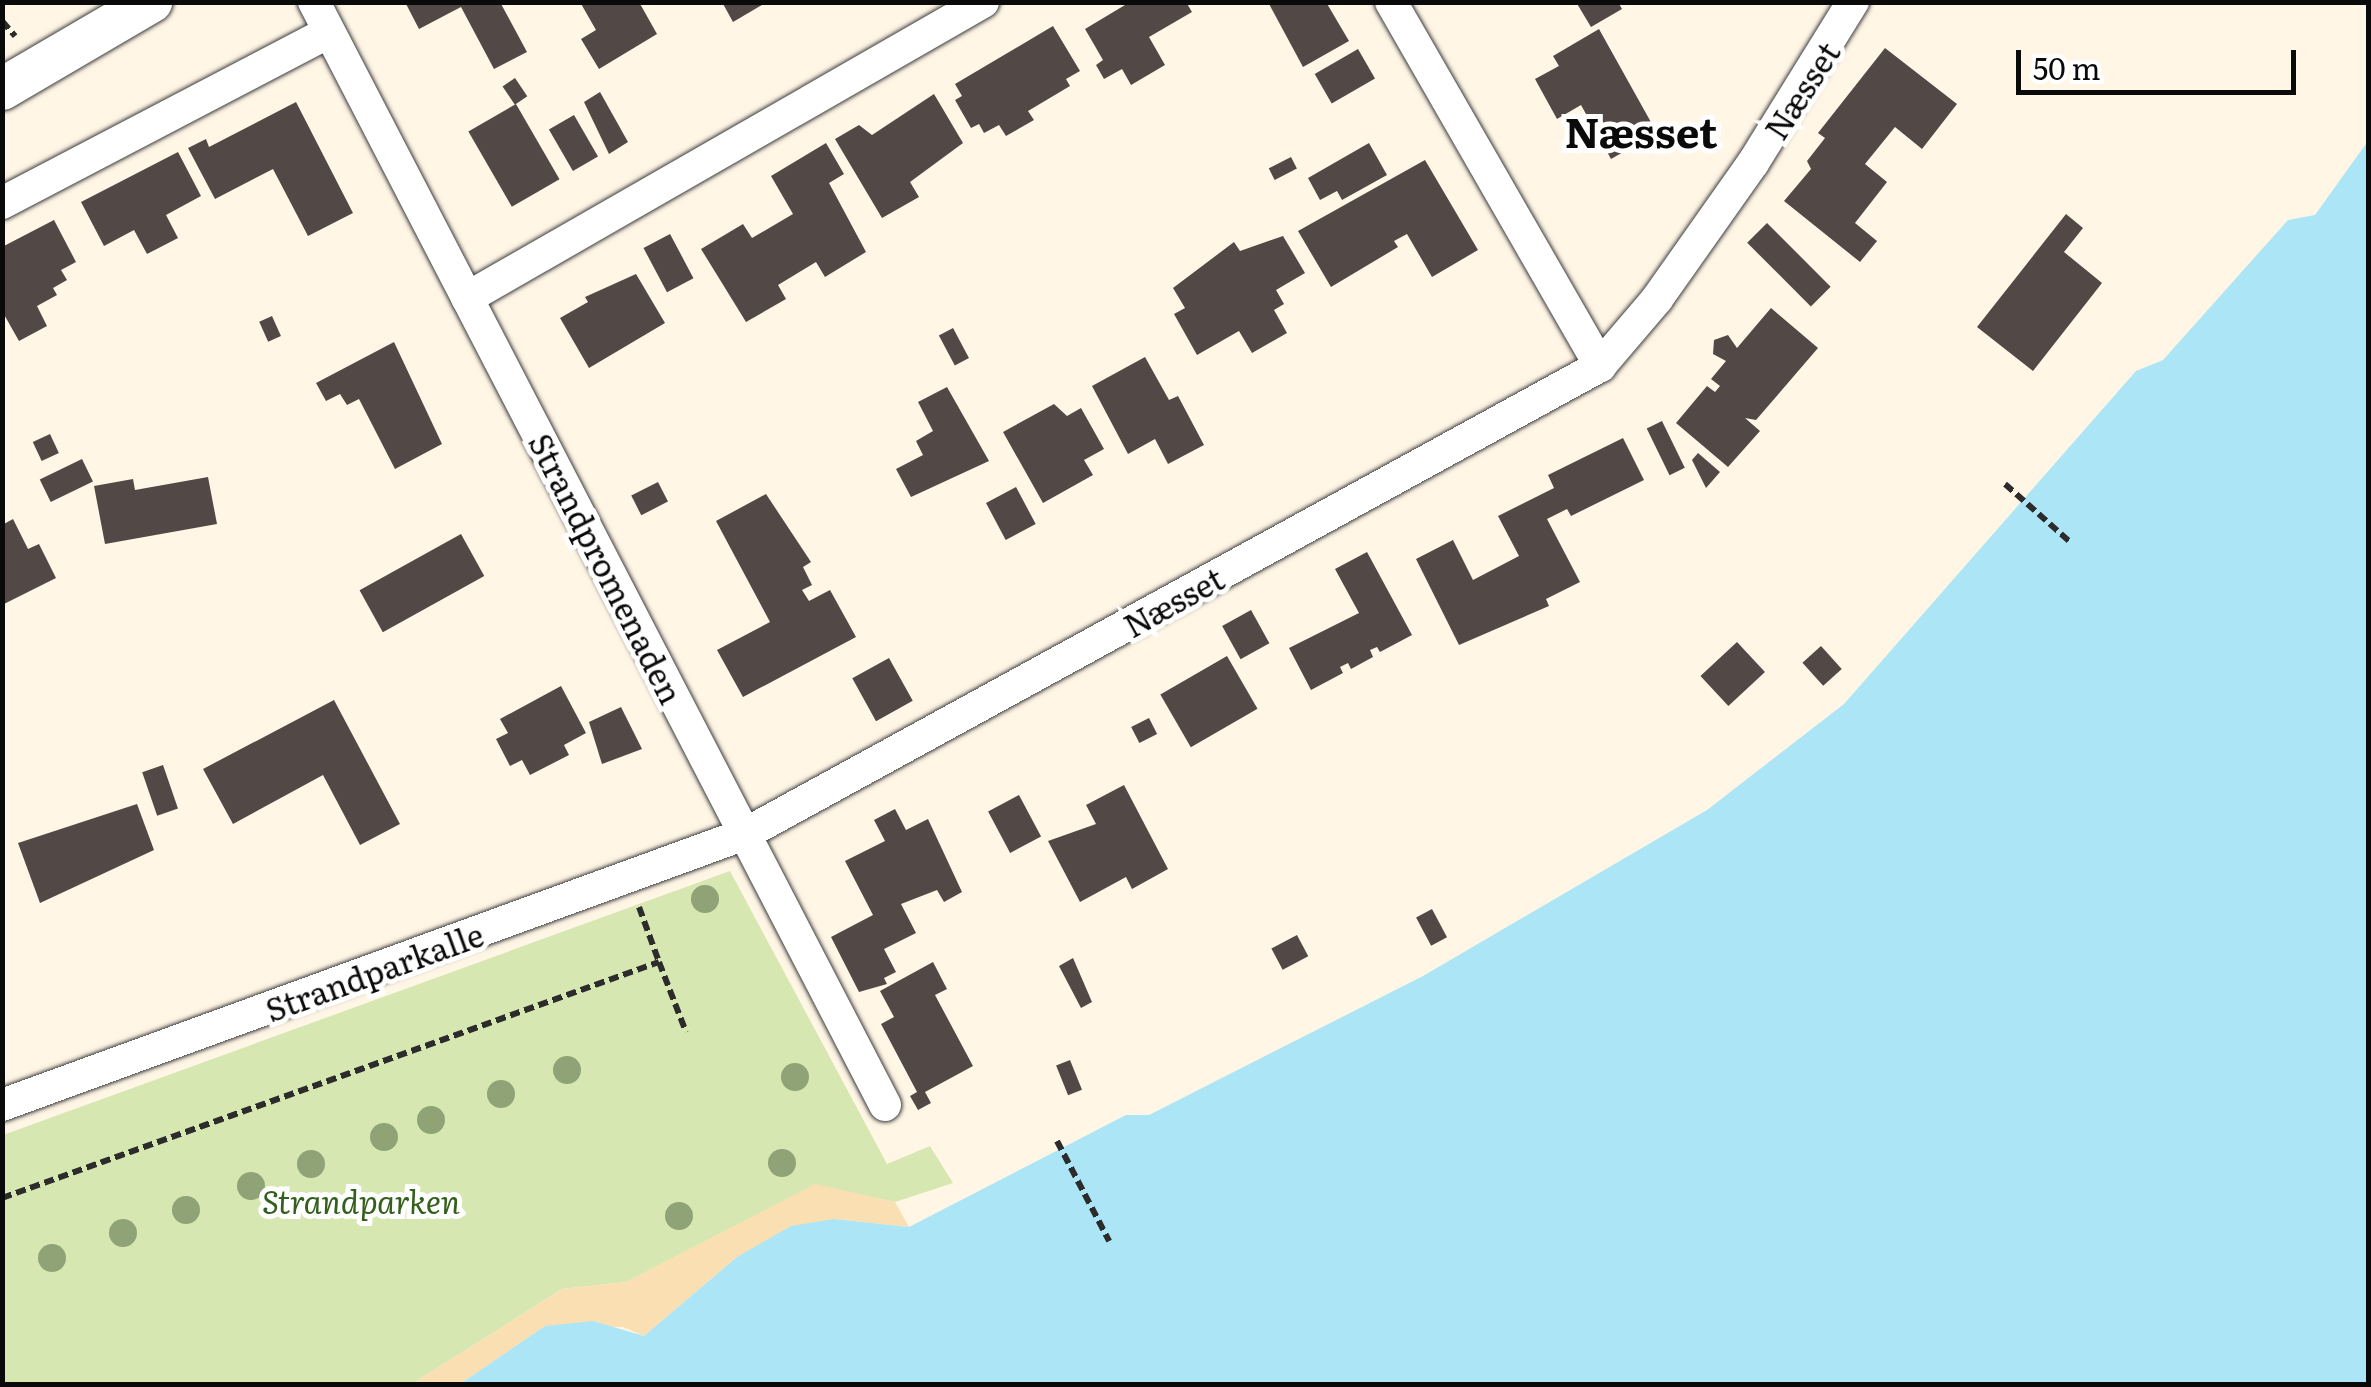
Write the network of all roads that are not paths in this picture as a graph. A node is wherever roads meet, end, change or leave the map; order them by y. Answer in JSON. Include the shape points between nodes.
{"nodes":[{"id":1,"x":152,"y":2,"type":"edge"},
{"id":2,"x":314,"y":2,"type":"edge"},
{"id":3,"x":983,"y":2,"type":"edge"},
{"id":4,"x":1391,"y":2,"type":"edge"},
{"id":5,"x":1853,"y":2,"type":"edge"},
{"id":6,"x":328,"y":32,"type":"junction"},
{"id":7,"x":2,"y":89,"type":"edge"},
{"id":8,"x":2,"y":203,"type":"edge"},
{"id":9,"x":467,"y":298,"type":"junction"},
{"id":10,"x":1600,"y":366,"type":"junction"},
{"id":11,"x":745,"y":834,"type":"junction"},
{"id":12,"x":2,"y":1105,"type":"edge"},
{"id":13,"x":885,"y":1105,"type":"dead end"}],
"edges":[{"from":1,"to":7,"type":"street"},
{"from":2,"to":6,"type":"street","name":"Strandpromenaden"},
{"from":3,"to":9,"type":"street"},
{"from":4,"to":10,"type":"street"},
{"from":5,"to":10,"type":"street","name":"Næsset","via":[[1742,178]]},
{"from":6,"to":8,"type":"street"},
{"from":6,"to":9,"type":"street","name":"Strandpromenaden"},
{"from":9,"to":11,"type":"street","name":"Strandpromenaden"},
{"from":10,"to":11,"type":"street","name":"Næsset"},
{"from":11,"to":12,"type":"street","name":"Strandparkalle"},
{"from":11,"to":13,"type":"street","name":"Strandpromenaden"}]}
